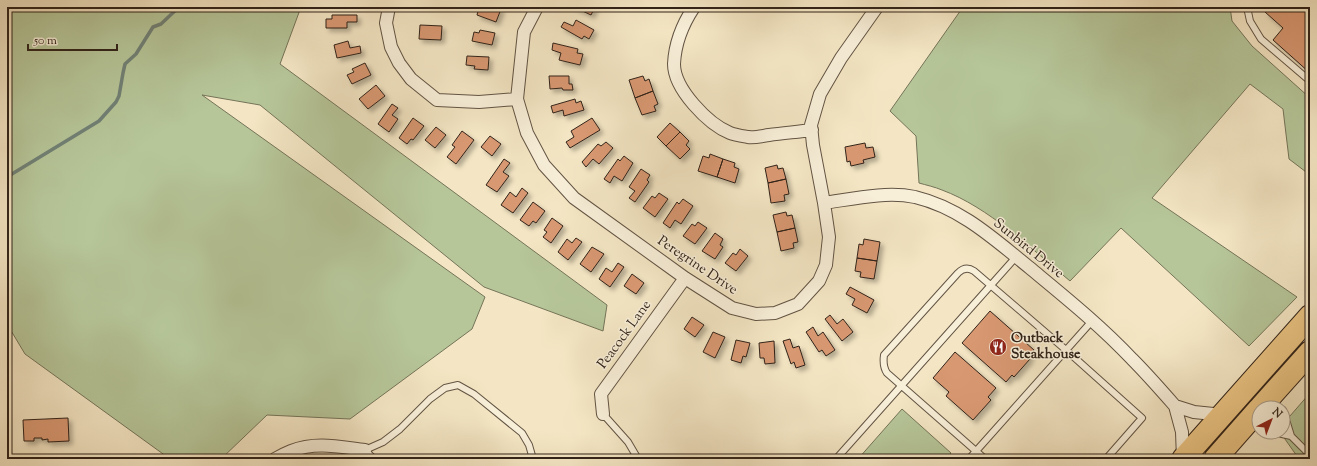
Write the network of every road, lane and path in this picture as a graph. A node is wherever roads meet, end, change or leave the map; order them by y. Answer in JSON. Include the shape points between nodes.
{"nodes":[{"id":1,"x":389,"y":7,"type":"edge"},
{"id":2,"x":537,"y":7,"type":"edge"},
{"id":3,"x":694,"y":7,"type":"edge"},
{"id":4,"x":877,"y":7,"type":"edge"},
{"id":5,"x":1247,"y":7,"type":"edge"},
{"id":6,"x":1310,"y":81,"type":"edge"},
{"id":7,"x":517,"y":99,"type":"junction"},
{"id":8,"x":812,"y":130,"type":"junction"},
{"id":9,"x":824,"y":203,"type":"junction"},
{"id":10,"x":1016,"y":257,"type":"junction"},
{"id":11,"x":685,"y":278,"type":"junction"},
{"id":12,"x":991,"y":285,"type":"junction"},
{"id":13,"x":1310,"y":316,"type":"edge"},
{"id":14,"x":1092,"y":320,"type":"junction"},
{"id":15,"x":1066,"y":350,"type":"junction"},
{"id":16,"x":1310,"y":352,"type":"edge"},
{"id":17,"x":901,"y":386,"type":"junction"},
{"id":18,"x":1281,"y":400,"type":"edge"},
{"id":19,"x":1175,"y":406,"type":"junction"},
{"id":20,"x":603,"y":414,"type":"joint"},
{"id":21,"x":1222,"y":415,"type":"junction"},
{"id":22,"x":1251,"y":420,"type":"edge"},
{"id":23,"x":1291,"y":436,"type":"edge"},
{"id":24,"x":365,"y":450,"type":"junction"},
{"id":25,"x":976,"y":451,"type":"junction"},
{"id":26,"x":1310,"y":455,"type":"edge"},
{"id":27,"x":275,"y":459,"type":"edge"},
{"id":28,"x":374,"y":459,"type":"edge"},
{"id":29,"x":533,"y":459,"type":"edge"},
{"id":30,"x":638,"y":459,"type":"edge"},
{"id":31,"x":836,"y":459,"type":"edge"},
{"id":32,"x":969,"y":459,"type":"edge"},
{"id":33,"x":984,"y":459,"type":"edge"},
{"id":34,"x":1106,"y":459,"type":"edge"},
{"id":35,"x":1183,"y":459,"type":"edge"},
{"id":36,"x":1215,"y":459,"type":"edge"}],
"edges":[{"from":1,"to":7,"type":"street","via":[[386,24],[390,47],[411,79],[437,100],[479,102]]},
{"from":2,"to":7,"type":"street","name":"Peregrine Drive","via":[[524,32]]},
{"from":3,"to":8,"type":"street","via":[[677,41],[674,65],[677,78],[696,108],[730,134],[750,138]]},
{"from":4,"to":8,"type":"street","name":"Peregrine Drive","via":[[841,58],[820,94]]},
{"from":5,"to":6,"type":"lane","via":[[1250,21],[1261,39]]},
{"from":7,"to":11,"type":"street","name":"Peregrine Drive","via":[[527,133],[544,165],[574,198]]},
{"from":8,"to":9,"type":"street","name":"Peregrine Drive"},
{"from":9,"to":10,"type":"street","name":"Sunbird Drive","via":[[886,195],[928,201],[964,217]]},
{"from":9,"to":11,"type":"street","name":"Peregrine Drive","via":[[829,237],[826,265],[819,281],[798,304],[776,313],[756,314],[732,308]]},
{"from":10,"to":12,"type":"lane"},
{"from":10,"to":14,"type":"street","name":"Sunbird Drive"},
{"from":11,"to":20,"type":"street","name":"Peacock Lane","via":[[602,394]]},
{"from":12,"to":15,"type":"lane"},
{"from":12,"to":17,"type":"lane"},
{"from":12,"to":17,"type":"lane","via":[[971,269],[961,270],[884,355],[884,368]]},
{"from":13,"to":21,"type":"highway"},
{"from":14,"to":15,"type":"lane"},
{"from":14,"to":19,"type":"street","name":"Sunbird Drive"},
{"from":15,"to":25,"type":"lane"},
{"from":15,"to":34,"type":"lane","via":[[1142,418]]},
{"from":16,"to":18,"type":"highway"},
{"from":17,"to":25,"type":"lane"},
{"from":17,"to":31,"type":"lane"},
{"from":19,"to":21,"type":"street","via":[[1194,412]]},
{"from":19,"to":35,"type":"street","name":"Sunbird Drive","via":[[1182,432]]},
{"from":20,"to":30,"type":"lane","via":[[628,442]]},
{"from":21,"to":35,"type":"highway"},
{"from":22,"to":36,"type":"highway"},
{"from":23,"to":26,"type":"lane"},
{"from":24,"to":27,"type":"street","via":[[316,445],[292,450]]},
{"from":24,"to":28,"type":"lane"},
{"from":24,"to":29,"type":"lane","via":[[400,429],[445,388],[458,385],[474,394],[522,434]]},
{"from":25,"to":32,"type":"lane"},
{"from":25,"to":33,"type":"lane"}]}
